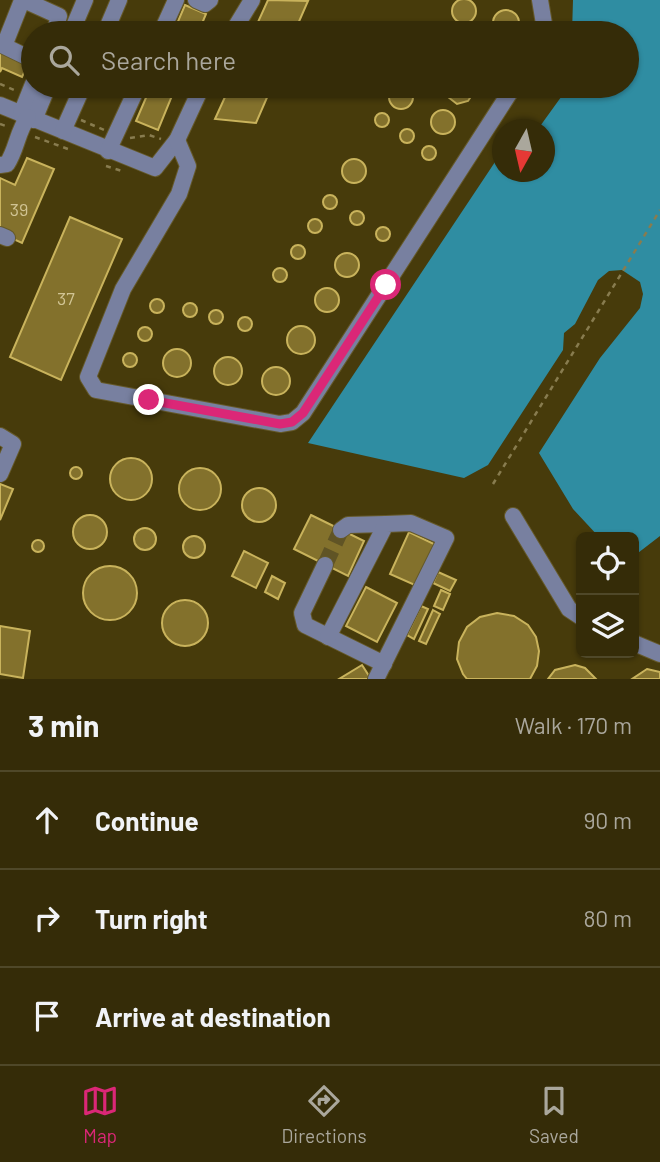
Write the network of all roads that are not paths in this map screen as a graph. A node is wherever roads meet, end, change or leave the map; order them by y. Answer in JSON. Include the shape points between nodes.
{"nodes":[{"id":1,"x":85,"y":0,"type":"edge"},
{"id":2,"x":119,"y":0,"type":"edge"},
{"id":3,"x":176,"y":0,"type":"edge"},
{"id":4,"x":196,"y":0,"type":"edge"},
{"id":5,"x":210,"y":0,"type":"edge"},
{"id":6,"x":252,"y":0,"type":"edge"},
{"id":7,"x":540,"y":0,"type":"edge"},
{"id":8,"x":58,"y":21,"type":"edge"},
{"id":9,"x":76,"y":21,"type":"edge"},
{"id":10,"x":110,"y":21,"type":"edge"},
{"id":11,"x":166,"y":21,"type":"edge"},
{"id":12,"x":239,"y":21,"type":"edge"},
{"id":13,"x":544,"y":21,"type":"edge"},
{"id":14,"x":21,"y":54,"type":"edge"},
{"id":15,"x":30,"y":98,"type":"edge"},
{"id":16,"x":40,"y":98,"type":"edge"},
{"id":17,"x":78,"y":98,"type":"edge"},
{"id":18,"x":133,"y":98,"type":"edge"},
{"id":19,"x":196,"y":98,"type":"edge"},
{"id":20,"x":506,"y":98,"type":"edge"},
{"id":21,"x":0,"y":105,"type":"edge"},
{"id":22,"x":28,"y":117,"type":"junction"},
{"id":23,"x":64,"y":131,"type":"junction"},
{"id":24,"x":175,"y":142,"type":"junction"},
{"id":25,"x":108,"y":151,"type":"junction"},
{"id":26,"x":0,"y":164,"type":"edge"},
{"id":27,"x":0,"y":436,"type":"edge"},
{"id":28,"x":0,"y":474,"type":"edge"},
{"id":29,"x":513,"y":516,"type":"dead end"},
{"id":30,"x":386,"y":524,"type":"junction"},
{"id":31,"x":341,"y":530,"type":"dead end"},
{"id":32,"x":325,"y":565,"type":"tunnel mouth"},
{"id":33,"x":576,"y":614,"type":"edge"},
{"id":34,"x":328,"y":637,"type":"junction"},
{"id":35,"x":639,"y":645,"type":"edge"},
{"id":36,"x":660,"y":654,"type":"edge"},
{"id":37,"x":380,"y":672,"type":"edge"}],
"edges":[{"from":1,"to":9,"type":"street"},
{"from":2,"to":10,"type":"street"},
{"from":3,"to":11,"type":"street"},
{"from":4,"to":5,"type":"street","via":[[205,4]]},
{"from":6,"to":12,"type":"street"},
{"from":7,"to":13,"type":"street"},
{"from":8,"to":14,"type":"street","via":[[59,16],[26,1],[21,3],[4,46]]},
{"from":15,"to":22,"type":"street"},
{"from":16,"to":22,"type":"street"},
{"from":17,"to":23,"type":"street"},
{"from":18,"to":25,"type":"street"},
{"from":19,"to":24,"type":"street"},
{"from":20,"to":24,"type":"street","via":[[303,413],[280,424],[96,390],[88,377],[123,289],[179,194],[188,166]]},
{"from":21,"to":22,"type":"street"},
{"from":22,"to":23,"type":"street"},
{"from":22,"to":26,"type":"street","via":[[18,131],[11,158]]},
{"from":23,"to":25,"type":"street"},
{"from":24,"to":25,"type":"street","via":[[155,168]]},
{"from":27,"to":28,"type":"street","via":[[13,444]]},
{"from":29,"to":33,"type":"street"},
{"from":30,"to":31,"type":"street","via":[[348,525]]},
{"from":30,"to":34,"type":"street"},
{"from":30,"to":37,"type":"street","via":[[411,523],[446,538]]},
{"from":32,"to":34,"type":"street","via":[[302,613],[305,625]]},
{"from":34,"to":37,"type":"street"},
{"from":35,"to":36,"type":"street"}]}
